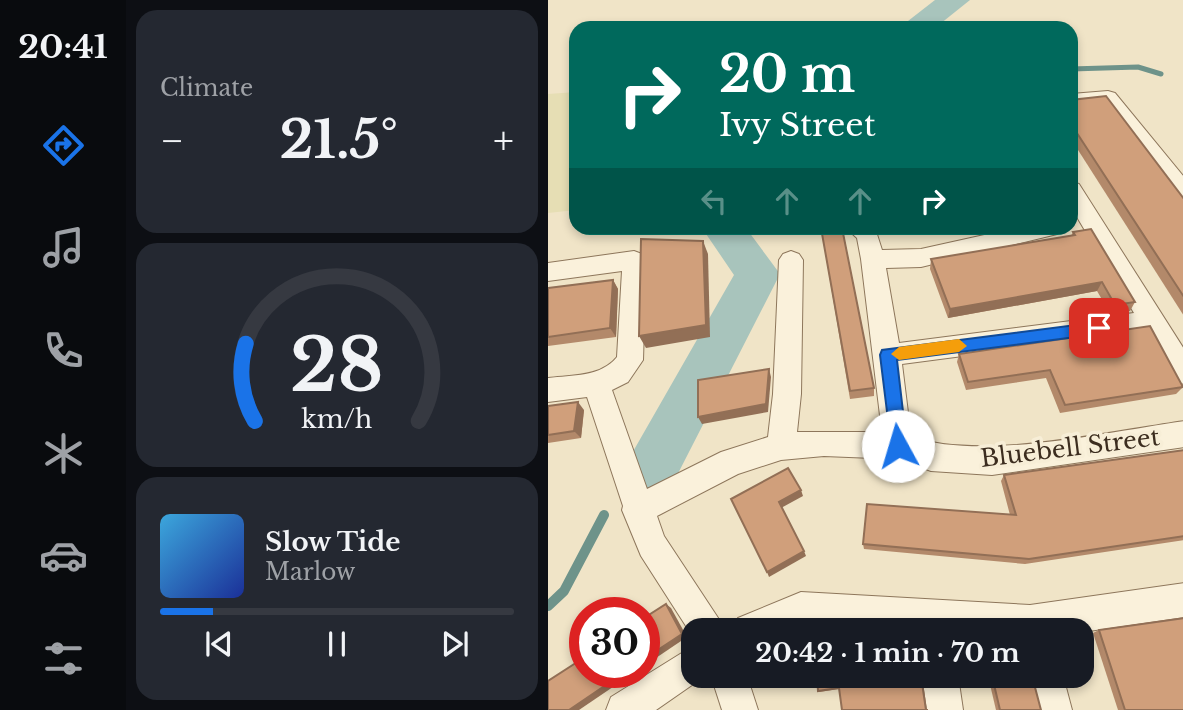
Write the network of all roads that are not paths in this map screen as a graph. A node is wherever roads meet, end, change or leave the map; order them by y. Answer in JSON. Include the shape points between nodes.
{"nodes":[{"id":1,"x":1078,"y":99,"type":"edge"},
{"id":2,"x":1183,"y":193,"type":"edge"},
{"id":3,"x":1080,"y":220,"type":"edge"},
{"id":4,"x":867,"y":235,"type":"edge"},
{"id":5,"x":1020,"y":235,"type":"edge"},
{"id":6,"x":873,"y":258,"type":"junction"},
{"id":7,"x":791,"y":261,"type":"dead end"},
{"id":8,"x":548,"y":272,"type":"edge"},
{"id":9,"x":1151,"y":321,"type":"junction"},
{"id":10,"x":888,"y":355,"type":"junction"},
{"id":11,"x":1183,"y":373,"type":"edge"},
{"id":12,"x":596,"y":384,"type":"junction"},
{"id":13,"x":548,"y":390,"type":"edge"},
{"id":14,"x":1183,"y":434,"type":"edge"},
{"id":15,"x":898,"y":446,"type":"junction"},
{"id":16,"x":781,"y":447,"type":"junction"},
{"id":17,"x":637,"y":510,"type":"junction"},
{"id":18,"x":1182,"y":605,"type":"edge"},
{"id":19,"x":701,"y":618,"type":"edge"},
{"id":20,"x":781,"y":618,"type":"edge"},
{"id":21,"x":888,"y":618,"type":"edge"},
{"id":22,"x":1089,"y":618,"type":"edge"},
{"id":23,"x":681,"y":672,"type":"edge"},
{"id":24,"x":733,"y":688,"type":"edge"},
{"id":25,"x":942,"y":688,"type":"edge"},
{"id":26,"x":1048,"y":688,"type":"edge"},
{"id":27,"x":624,"y":710,"type":"edge"},
{"id":28,"x":740,"y":710,"type":"edge"},
{"id":29,"x":945,"y":710,"type":"edge"},
{"id":30,"x":1054,"y":710,"type":"edge"}],
"edges":[{"from":1,"to":2,"type":"street","via":[[1108,97]]},
{"from":3,"to":9,"type":"street"},
{"from":4,"to":6,"type":"street"},
{"from":5,"to":6,"type":"street","via":[[921,258]]},
{"from":6,"to":10,"type":"street"},
{"from":7,"to":16,"type":"street"},
{"from":8,"to":12,"type":"street","via":[[634,260],[630,360],[619,374]]},
{"from":9,"to":10,"type":"street"},
{"from":9,"to":11,"type":"street"},
{"from":10,"to":15,"type":"street"},
{"from":12,"to":13,"type":"street"},
{"from":12,"to":17,"type":"street"},
{"from":14,"to":15,"type":"street","name":"Bluebell Street","via":[[992,461],[931,457]]},
{"from":15,"to":16,"type":"street","name":"Bluebell Street","via":[[824,443]]},
{"from":16,"to":17,"type":"street","name":"Bluebell Street","via":[[731,462]]},
{"from":17,"to":19,"type":"street","via":[[652,545]]},
{"from":18,"to":22,"type":"street"},
{"from":20,"to":21,"type":"street","via":[[801,610]]},
{"from":23,"to":27,"type":"street"},
{"from":24,"to":28,"type":"street"},
{"from":25,"to":29,"type":"street"},
{"from":26,"to":30,"type":"street"}]}
